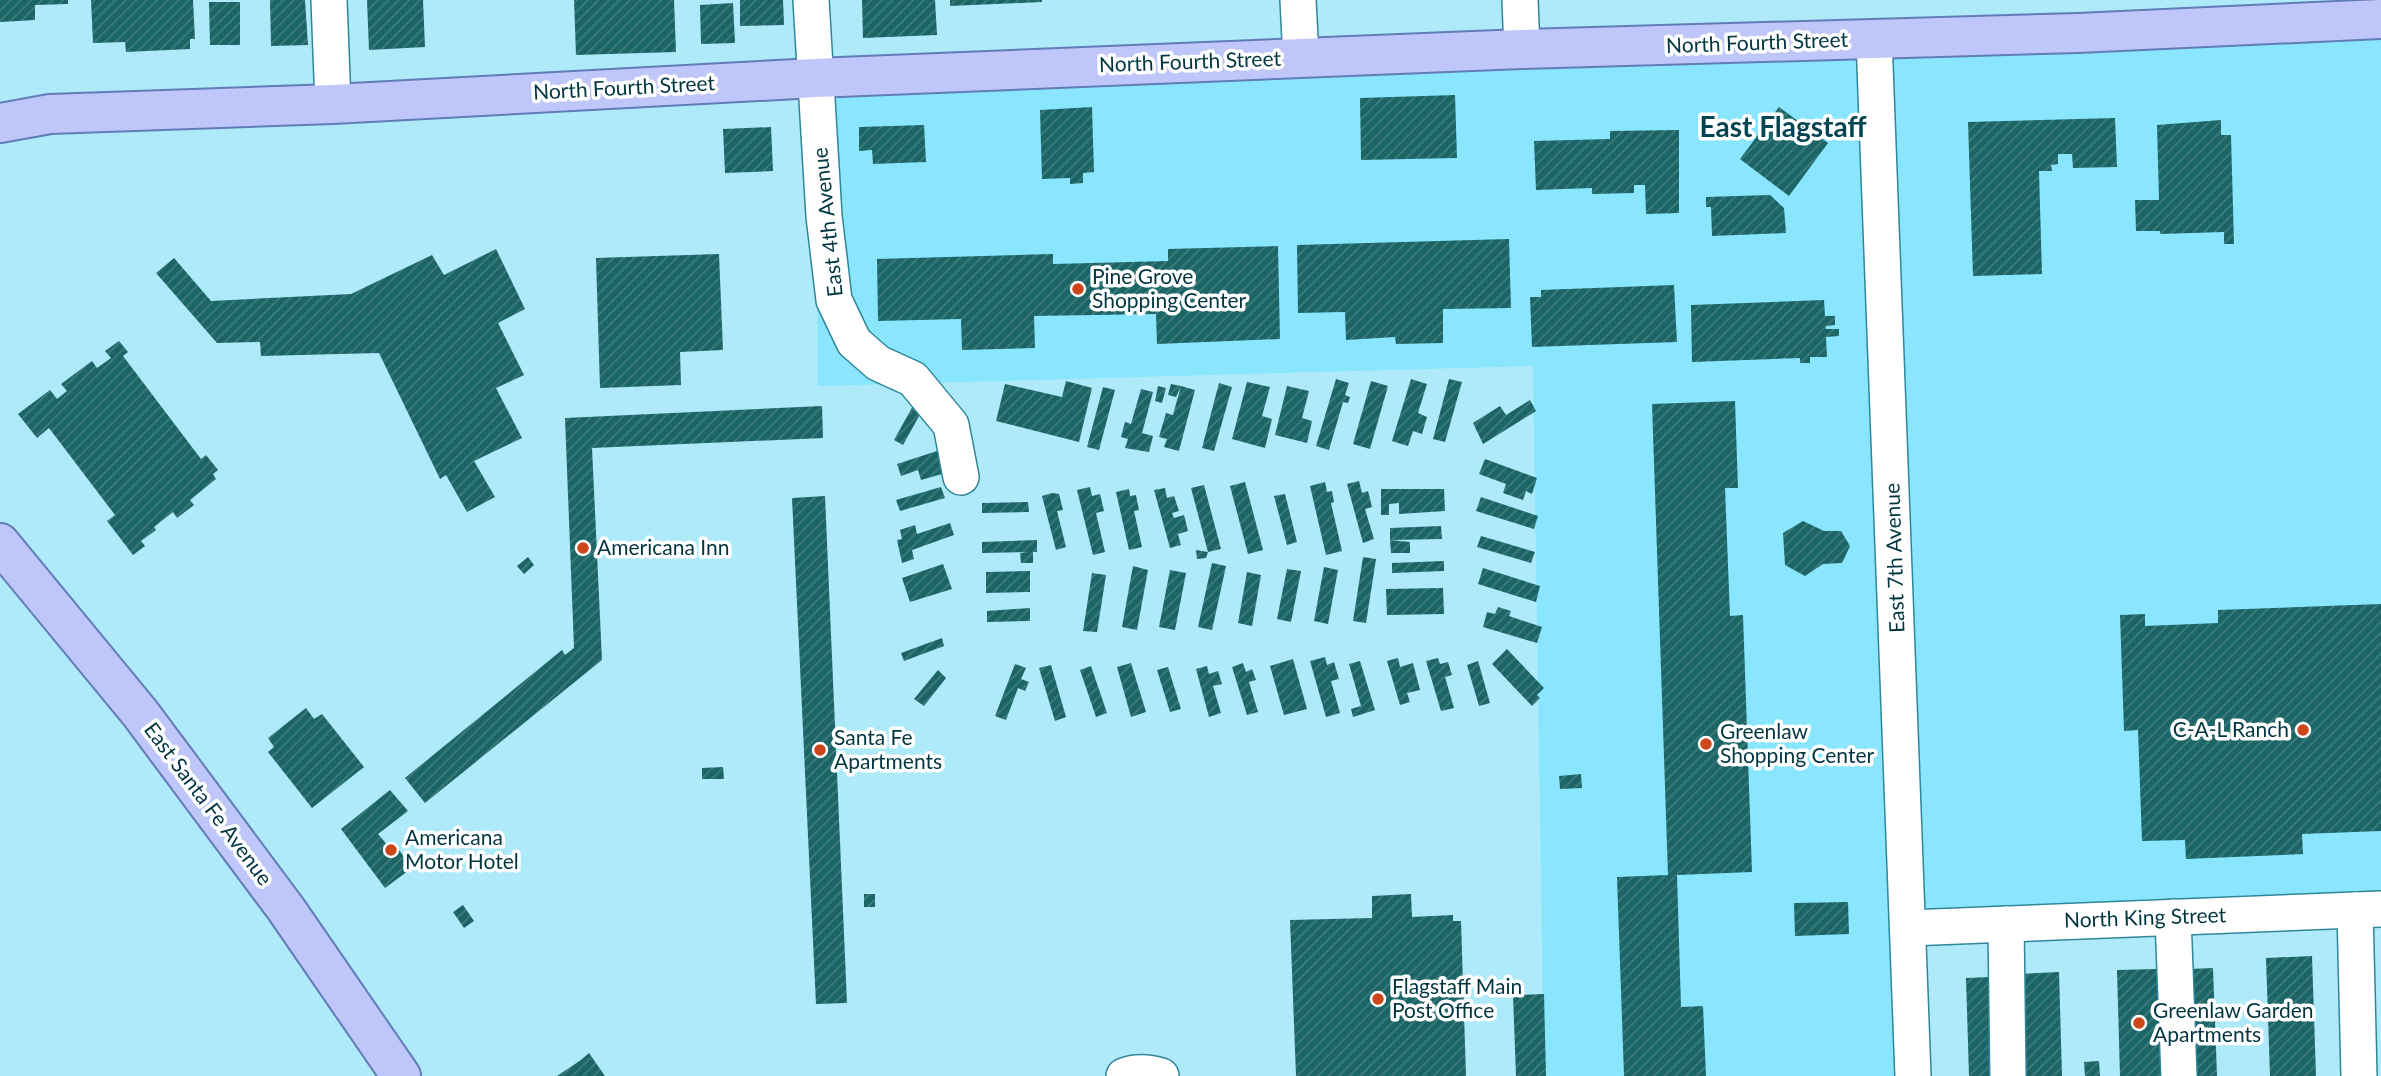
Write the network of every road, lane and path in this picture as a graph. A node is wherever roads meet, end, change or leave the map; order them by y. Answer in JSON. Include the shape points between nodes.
{"nodes":[{"id":1,"x":329,"y":0,"type":"edge"},
{"id":2,"x":811,"y":0,"type":"edge"},
{"id":3,"x":1298,"y":0,"type":"edge"},
{"id":4,"x":1520,"y":0,"type":"edge"},
{"id":5,"x":2381,"y":19,"type":"edge"},
{"id":6,"x":1874,"y":40,"type":"junction"},
{"id":7,"x":1522,"y":49,"type":"junction"},
{"id":8,"x":1301,"y":58,"type":"junction"},
{"id":9,"x":815,"y":78,"type":"junction"},
{"id":10,"x":333,"y":104,"type":"junction"},
{"id":11,"x":0,"y":122,"type":"edge"},
{"id":12,"x":961,"y":477,"type":"dead end"},
{"id":13,"x":0,"y":543,"type":"edge"},
{"id":14,"x":2368,"y":909,"type":"edge"},
{"id":15,"x":2173,"y":917,"type":"junction"},
{"id":16,"x":2006,"y":924,"type":"junction"},
{"id":17,"x":1909,"y":928,"type":"junction"},
{"id":18,"x":401,"y":1076,"type":"edge"},
{"id":19,"x":1124,"y":1076,"type":"edge"},
{"id":20,"x":1161,"y":1076,"type":"edge"},
{"id":21,"x":1913,"y":1076,"type":"edge"},
{"id":22,"x":2008,"y":1076,"type":"edge"},
{"id":23,"x":2179,"y":1076,"type":"edge"},
{"id":24,"x":2359,"y":1076,"type":"edge"}],
"edges":[{"from":1,"to":10,"type":"street"},
{"from":2,"to":9,"type":"street","name":"East 4th Avenue"},
{"from":3,"to":8,"type":"street"},
{"from":4,"to":7,"type":"street"},
{"from":5,"to":6,"type":"main road","name":"North Fourth Street"},
{"from":6,"to":7,"type":"main road","name":"North Fourth Street"},
{"from":6,"to":17,"type":"street","name":"East 7th Avenue"},
{"from":7,"to":8,"type":"main road","name":"North Fourth Street"},
{"from":8,"to":9,"type":"main road","name":"North Fourth Street"},
{"from":9,"to":10,"type":"main road","name":"North Fourth Street"},
{"from":9,"to":12,"type":"street","name":"East 4th Avenue","via":[[834,300],[854,342],[878,363],[913,379],[951,425]]},
{"from":10,"to":11,"type":"main road","name":"North Fourth Street","via":[[50,114]]},
{"from":13,"to":18,"type":"main road","name":"East Santa Fe Avenue","via":[[148,724],[286,909]]},
{"from":14,"to":15,"type":"street","name":"North King Street"},
{"from":14,"to":24,"type":"street"},
{"from":15,"to":16,"type":"street","name":"North King Street"},
{"from":15,"to":23,"type":"street"},
{"from":16,"to":17,"type":"street","name":"North King Street"},
{"from":16,"to":22,"type":"street"},
{"from":17,"to":21,"type":"street","name":"East 7th Avenue"},
{"from":19,"to":20,"type":"street","via":[[1150,1072]]}]}
